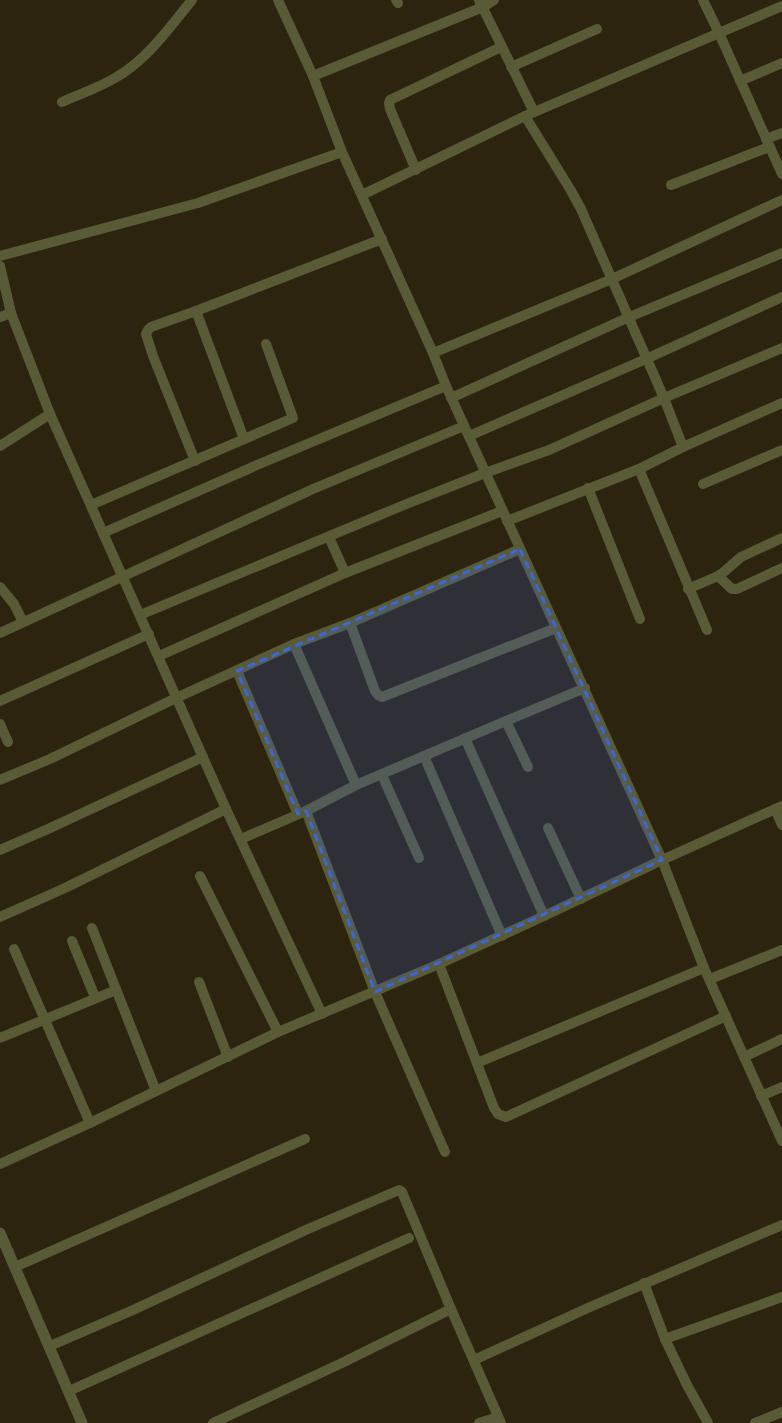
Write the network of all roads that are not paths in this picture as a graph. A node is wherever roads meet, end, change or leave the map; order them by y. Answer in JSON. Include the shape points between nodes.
{"nodes":[{"id":1,"x":192,"y":0,"type":"edge"},
{"id":2,"x":278,"y":0,"type":"edge"},
{"id":3,"x":494,"y":0,"type":"edge"},
{"id":4,"x":703,"y":0,"type":"edge"},
{"id":5,"x":481,"y":3,"type":"edge"},
{"id":6,"x":782,"y":6,"type":"edge"},
{"id":7,"x":598,"y":29,"type":"dead end"},
{"id":8,"x":719,"y":33,"type":"junction"},
{"id":9,"x":501,"y":47,"type":"junction"},
{"id":10,"x":782,"y":63,"type":"edge"},
{"id":11,"x":511,"y":67,"type":"junction"},
{"id":12,"x":313,"y":76,"type":"junction"},
{"id":13,"x":740,"y":81,"type":"junction"},
{"id":14,"x":62,"y":102,"type":"dead end"},
{"id":15,"x":529,"y":114,"type":"junction"},
{"id":16,"x":782,"y":133,"type":"edge"},
{"id":17,"x":768,"y":143,"type":"junction"},
{"id":18,"x":342,"y":152,"type":"junction"},
{"id":19,"x":416,"y":170,"type":"junction"},
{"id":20,"x":782,"y":174,"type":"edge"},
{"id":21,"x":671,"y":185,"type":"dead end"},
{"id":22,"x":362,"y":195,"type":"junction"},
{"id":23,"x":782,"y":200,"type":"edge"},
{"id":24,"x":382,"y":239,"type":"junction"},
{"id":25,"x":782,"y":253,"type":"edge"},
{"id":26,"x":0,"y":256,"type":"edge"},
{"id":27,"x":0,"y":266,"type":"edge"},
{"id":28,"x":612,"y":279,"type":"junction"},
{"id":29,"x":782,"y":297,"type":"edge"},
{"id":30,"x":196,"y":312,"type":"junction"},
{"id":31,"x":11,"y":313,"type":"junction"},
{"id":32,"x":0,"y":317,"type":"edge"},
{"id":33,"x":628,"y":318,"type":"junction"},
{"id":34,"x":266,"y":344,"type":"dead end"},
{"id":35,"x":782,"y":348,"type":"edge"},
{"id":36,"x":433,"y":353,"type":"junction"},
{"id":37,"x":646,"y":359,"type":"junction"},
{"id":38,"x":446,"y":386,"type":"junction"},
{"id":39,"x":451,"y":398,"type":"junction"},
{"id":40,"x":664,"y":398,"type":"junction"},
{"id":41,"x":782,"y":403,"type":"edge"},
{"id":42,"x":50,"y":414,"type":"junction"},
{"id":43,"x":466,"y":431,"type":"junction"},
{"id":44,"x":244,"y":439,"type":"junction"},
{"id":45,"x":0,"y":446,"type":"edge"},
{"id":46,"x":683,"y":447,"type":"junction"},
{"id":47,"x":782,"y":450,"type":"edge"},
{"id":48,"x":195,"y":461,"type":"junction"},
{"id":49,"x":639,"y":469,"type":"junction"},
{"id":50,"x":485,"y":473,"type":"junction"},
{"id":51,"x":703,"y":484,"type":"dead end"},
{"id":52,"x":588,"y":488,"type":"junction"},
{"id":53,"x":91,"y":505,"type":"junction"},
{"id":54,"x":502,"y":511,"type":"junction"},
{"id":55,"x":507,"y":521,"type":"junction"},
{"id":56,"x":103,"y":533,"type":"junction"},
{"id":57,"x":329,"y":537,"type":"junction"},
{"id":58,"x":782,"y":538,"type":"edge"},
{"id":59,"x":520,"y":550,"type":"junction"},
{"id":60,"x":782,"y":568,"type":"edge"},
{"id":61,"x":345,"y":573,"type":"junction"},
{"id":62,"x":718,"y":576,"type":"junction"},
{"id":63,"x":123,"y":577,"type":"junction"},
{"id":64,"x":0,"y":587,"type":"edge"},
{"id":65,"x":688,"y":588,"type":"junction"},
{"id":66,"x":140,"y":615,"type":"junction"},
{"id":67,"x":640,"y":619,"type":"dead end"},
{"id":68,"x":23,"y":622,"type":"junction"},
{"id":69,"x":350,"y":622,"type":"junction"},
{"id":70,"x":556,"y":628,"type":"junction"},
{"id":71,"x":706,"y":630,"type":"dead end"},
{"id":72,"x":0,"y":633,"type":"edge"},
{"id":73,"x":149,"y":634,"type":"junction"},
{"id":74,"x":294,"y":644,"type":"junction"},
{"id":75,"x":159,"y":656,"type":"junction"},
{"id":76,"x":237,"y":671,"type":"junction"},
{"id":77,"x":585,"y":688,"type":"junction"},
{"id":78,"x":176,"y":698,"type":"junction"},
{"id":79,"x":0,"y":701,"type":"edge"},
{"id":80,"x":506,"y":720,"type":"junction"},
{"id":81,"x":0,"y":727,"type":"edge"},
{"id":82,"x":465,"y":738,"type":"junction"},
{"id":83,"x":8,"y":742,"type":"dead end"},
{"id":84,"x":424,"y":756,"type":"junction"},
{"id":85,"x":203,"y":757,"type":"junction"},
{"id":86,"x":528,"y":767,"type":"dead end"},
{"id":87,"x":382,"y":775,"type":"junction"},
{"id":88,"x":0,"y":780,"type":"edge"},
{"id":89,"x":356,"y":785,"type":"junction"},
{"id":90,"x":778,"y":808,"type":"edge"},
{"id":91,"x":226,"y":809,"type":"junction"},
{"id":92,"x":302,"y":812,"type":"junction"},
{"id":93,"x":782,"y":825,"type":"edge"},
{"id":94,"x":548,"y":828,"type":"dead end"},
{"id":95,"x":241,"y":839,"type":"junction"},
{"id":96,"x":0,"y":850,"type":"edge"},
{"id":97,"x":420,"y":858,"type":"dead end"},
{"id":98,"x":662,"y":860,"type":"junction"},
{"id":99,"x":200,"y":876,"type":"dead end"},
{"id":100,"x":581,"y":899,"type":"junction"},
{"id":101,"x":544,"y":916,"type":"junction"},
{"id":102,"x":0,"y":917,"type":"edge"},
{"id":103,"x":92,"y":928,"type":"dead end"},
{"id":104,"x":502,"y":936,"type":"junction"},
{"id":105,"x":72,"y":941,"type":"dead end"},
{"id":106,"x":14,"y":949,"type":"dead end"},
{"id":107,"x":782,"y":950,"type":"edge"},
{"id":108,"x":438,"y":964,"type":"junction"},
{"id":109,"x":704,"y":968,"type":"junction"},
{"id":110,"x":710,"y":979,"type":"junction"},
{"id":111,"x":199,"y":982,"type":"dead end"},
{"id":112,"x":116,"y":990,"type":"junction"},
{"id":113,"x":375,"y":992,"type":"junction"},
{"id":114,"x":95,"y":997,"type":"junction"},
{"id":115,"x":322,"y":1014,"type":"junction"},
{"id":116,"x":726,"y":1016,"type":"junction"},
{"id":117,"x":45,"y":1020,"type":"junction"},
{"id":118,"x":278,"y":1032,"type":"junction"},
{"id":119,"x":0,"y":1038,"type":"edge"},
{"id":120,"x":782,"y":1039,"type":"edge"},
{"id":121,"x":228,"y":1057,"type":"junction"},
{"id":122,"x":744,"y":1057,"type":"junction"},
{"id":123,"x":477,"y":1063,"type":"junction"},
{"id":124,"x":782,"y":1087,"type":"edge"},
{"id":125,"x":156,"y":1091,"type":"junction"},
{"id":126,"x":762,"y":1096,"type":"junction"},
{"id":127,"x":90,"y":1123,"type":"junction"},
{"id":128,"x":781,"y":1138,"type":"edge"},
{"id":129,"x":305,"y":1139,"type":"dead end"},
{"id":130,"x":445,"y":1152,"type":"dead end"},
{"id":131,"x":0,"y":1164,"type":"edge"},
{"id":132,"x":782,"y":1225,"type":"edge"},
{"id":133,"x":0,"y":1233,"type":"edge"},
{"id":134,"x":410,"y":1238,"type":"dead end"},
{"id":135,"x":15,"y":1267,"type":"junction"},
{"id":136,"x":644,"y":1283,"type":"junction"},
{"id":137,"x":782,"y":1297,"type":"edge"},
{"id":138,"x":451,"y":1309,"type":"junction"},
{"id":139,"x":665,"y":1340,"type":"junction"},
{"id":140,"x":50,"y":1346,"type":"junction"},
{"id":141,"x":474,"y":1360,"type":"junction"},
{"id":142,"x":69,"y":1391,"type":"junction"},
{"id":143,"x":782,"y":1412,"type":"edge"},
{"id":144,"x":500,"y":1420,"type":"edge"},
{"id":145,"x":82,"y":1423,"type":"edge"},
{"id":146,"x":213,"y":1423,"type":"edge"},
{"id":147,"x":480,"y":1423,"type":"edge"},
{"id":148,"x":708,"y":1423,"type":"edge"},
{"id":149,"x":755,"y":1423,"type":"edge"}],
"edges":[{"from":1,"to":14,"type":"street","via":[[172,26],[130,68],[115,78]]},
{"from":2,"to":12,"type":"street"},
{"from":3,"to":5,"type":"street"},
{"from":4,"to":8,"type":"street"},
{"from":5,"to":9,"type":"street"},
{"from":5,"to":12,"type":"street"},
{"from":6,"to":8,"type":"street"},
{"from":7,"to":11,"type":"street"},
{"from":8,"to":13,"type":"street"},
{"from":8,"to":15,"type":"street"},
{"from":9,"to":11,"type":"street"},
{"from":9,"to":19,"type":"street","via":[[390,100],[390,109]]},
{"from":10,"to":13,"type":"street"},
{"from":11,"to":15,"type":"street"},
{"from":12,"to":18,"type":"street"},
{"from":13,"to":17,"type":"street"},
{"from":15,"to":19,"type":"street"},
{"from":15,"to":28,"type":"street","via":[[570,189]]},
{"from":16,"to":17,"type":"street"},
{"from":17,"to":20,"type":"street"},
{"from":17,"to":21,"type":"street"},
{"from":18,"to":22,"type":"street"},
{"from":18,"to":26,"type":"street","via":[[198,203]]},
{"from":19,"to":22,"type":"street"},
{"from":22,"to":24,"type":"street"},
{"from":23,"to":28,"type":"street"},
{"from":24,"to":30,"type":"street"},
{"from":24,"to":36,"type":"street"},
{"from":25,"to":33,"type":"street"},
{"from":27,"to":31,"type":"street"},
{"from":28,"to":33,"type":"street"},
{"from":28,"to":36,"type":"street"},
{"from":29,"to":37,"type":"street"},
{"from":30,"to":44,"type":"street"},
{"from":30,"to":48,"type":"street","via":[[151,327],[146,334]]},
{"from":31,"to":32,"type":"street"},
{"from":31,"to":42,"type":"street"},
{"from":33,"to":37,"type":"street"},
{"from":33,"to":39,"type":"street"},
{"from":34,"to":44,"type":"street","via":[[293,418]]},
{"from":35,"to":40,"type":"street"},
{"from":36,"to":38,"type":"street"},
{"from":37,"to":40,"type":"street"},
{"from":37,"to":43,"type":"street"},
{"from":38,"to":39,"type":"street"},
{"from":38,"to":56,"type":"street"},
{"from":39,"to":43,"type":"street"},
{"from":40,"to":46,"type":"street"},
{"from":40,"to":50,"type":"street","via":[[549,450]]},
{"from":41,"to":46,"type":"street"},
{"from":42,"to":45,"type":"street"},
{"from":42,"to":53,"type":"street"},
{"from":43,"to":50,"type":"street"},
{"from":43,"to":63,"type":"street","via":[[313,489]]},
{"from":44,"to":48,"type":"street"},
{"from":46,"to":49,"type":"street"},
{"from":47,"to":51,"type":"street"},
{"from":48,"to":53,"type":"street"},
{"from":49,"to":52,"type":"street"},
{"from":49,"to":65,"type":"street"},
{"from":50,"to":54,"type":"street"},
{"from":50,"to":57,"type":"street"},
{"from":52,"to":55,"type":"street"},
{"from":52,"to":67,"type":"street"},
{"from":53,"to":56,"type":"street"},
{"from":54,"to":55,"type":"street"},
{"from":54,"to":61,"type":"street"},
{"from":55,"to":59,"type":"street"},
{"from":56,"to":63,"type":"street"},
{"from":57,"to":61,"type":"street"},
{"from":57,"to":66,"type":"street"},
{"from":58,"to":62,"type":"street","via":[[741,557]]},
{"from":59,"to":69,"type":"street"},
{"from":59,"to":70,"type":"street"},
{"from":60,"to":62,"type":"street","via":[[737,589],[732,589]]},
{"from":61,"to":75,"type":"street"},
{"from":62,"to":65,"type":"street"},
{"from":63,"to":66,"type":"street"},
{"from":63,"to":68,"type":"street"},
{"from":64,"to":68,"type":"street","via":[[14,604]]},
{"from":65,"to":71,"type":"street"},
{"from":66,"to":73,"type":"street"},
{"from":68,"to":72,"type":"street"},
{"from":69,"to":70,"type":"street","via":[[375,691],[382,697]]},
{"from":69,"to":74,"type":"street"},
{"from":70,"to":77,"type":"street"},
{"from":73,"to":75,"type":"street"},
{"from":73,"to":79,"type":"street"},
{"from":74,"to":76,"type":"street"},
{"from":74,"to":89,"type":"street"},
{"from":75,"to":78,"type":"street"},
{"from":76,"to":78,"type":"street"},
{"from":76,"to":92,"type":"street"},
{"from":77,"to":80,"type":"street"},
{"from":77,"to":98,"type":"street"},
{"from":78,"to":85,"type":"street"},
{"from":78,"to":88,"type":"street","via":[[50,759]]},
{"from":80,"to":82,"type":"street"},
{"from":80,"to":86,"type":"street"},
{"from":81,"to":83,"type":"street"},
{"from":82,"to":84,"type":"street"},
{"from":82,"to":101,"type":"street"},
{"from":84,"to":87,"type":"street"},
{"from":84,"to":104,"type":"street"},
{"from":85,"to":91,"type":"street"},
{"from":85,"to":96,"type":"street"},
{"from":87,"to":89,"type":"street"},
{"from":87,"to":97,"type":"street"},
{"from":89,"to":92,"type":"street"},
{"from":90,"to":93,"type":"street"},
{"from":90,"to":98,"type":"street"},
{"from":91,"to":95,"type":"street"},
{"from":91,"to":102,"type":"street"},
{"from":92,"to":95,"type":"street"},
{"from":92,"to":113,"type":"street"},
{"from":94,"to":100,"type":"street"},
{"from":95,"to":115,"type":"street"},
{"from":98,"to":100,"type":"street"},
{"from":98,"to":109,"type":"street"},
{"from":99,"to":118,"type":"street"},
{"from":100,"to":101,"type":"street"},
{"from":101,"to":104,"type":"street"},
{"from":103,"to":112,"type":"street"},
{"from":104,"to":108,"type":"street"},
{"from":105,"to":114,"type":"street"},
{"from":106,"to":117,"type":"street"},
{"from":107,"to":110,"type":"street"},
{"from":108,"to":113,"type":"street"},
{"from":108,"to":123,"type":"street"},
{"from":109,"to":110,"type":"street"},
{"from":109,"to":123,"type":"street"},
{"from":110,"to":116,"type":"street"},
{"from":111,"to":121,"type":"street"},
{"from":112,"to":114,"type":"street"},
{"from":112,"to":125,"type":"street"},
{"from":113,"to":115,"type":"street"},
{"from":113,"to":130,"type":"street"},
{"from":114,"to":117,"type":"street"},
{"from":115,"to":118,"type":"street"},
{"from":116,"to":122,"type":"street"},
{"from":116,"to":123,"type":"street","via":[[506,1117],[498,1114],[494,1108]]},
{"from":117,"to":119,"type":"street"},
{"from":117,"to":127,"type":"street"},
{"from":118,"to":121,"type":"street"},
{"from":120,"to":122,"type":"street"},
{"from":121,"to":125,"type":"street"},
{"from":122,"to":126,"type":"street"},
{"from":124,"to":126,"type":"street"},
{"from":125,"to":127,"type":"street"},
{"from":126,"to":128,"type":"street"},
{"from":127,"to":131,"type":"street"},
{"from":129,"to":135,"type":"street"},
{"from":132,"to":136,"type":"street"},
{"from":133,"to":135,"type":"street"},
{"from":134,"to":142,"type":"street"},
{"from":135,"to":140,"type":"street"},
{"from":136,"to":139,"type":"street"},
{"from":136,"to":141,"type":"street"},
{"from":137,"to":139,"type":"street"},
{"from":138,"to":140,"type":"street","via":[[400,1190]]},
{"from":138,"to":141,"type":"street"},
{"from":138,"to":146,"type":"street"},
{"from":139,"to":148,"type":"street"},
{"from":140,"to":142,"type":"street"},
{"from":141,"to":144,"type":"street"},
{"from":142,"to":145,"type":"street"},
{"from":143,"to":149,"type":"street"},
{"from":144,"to":147,"type":"street"}]}
